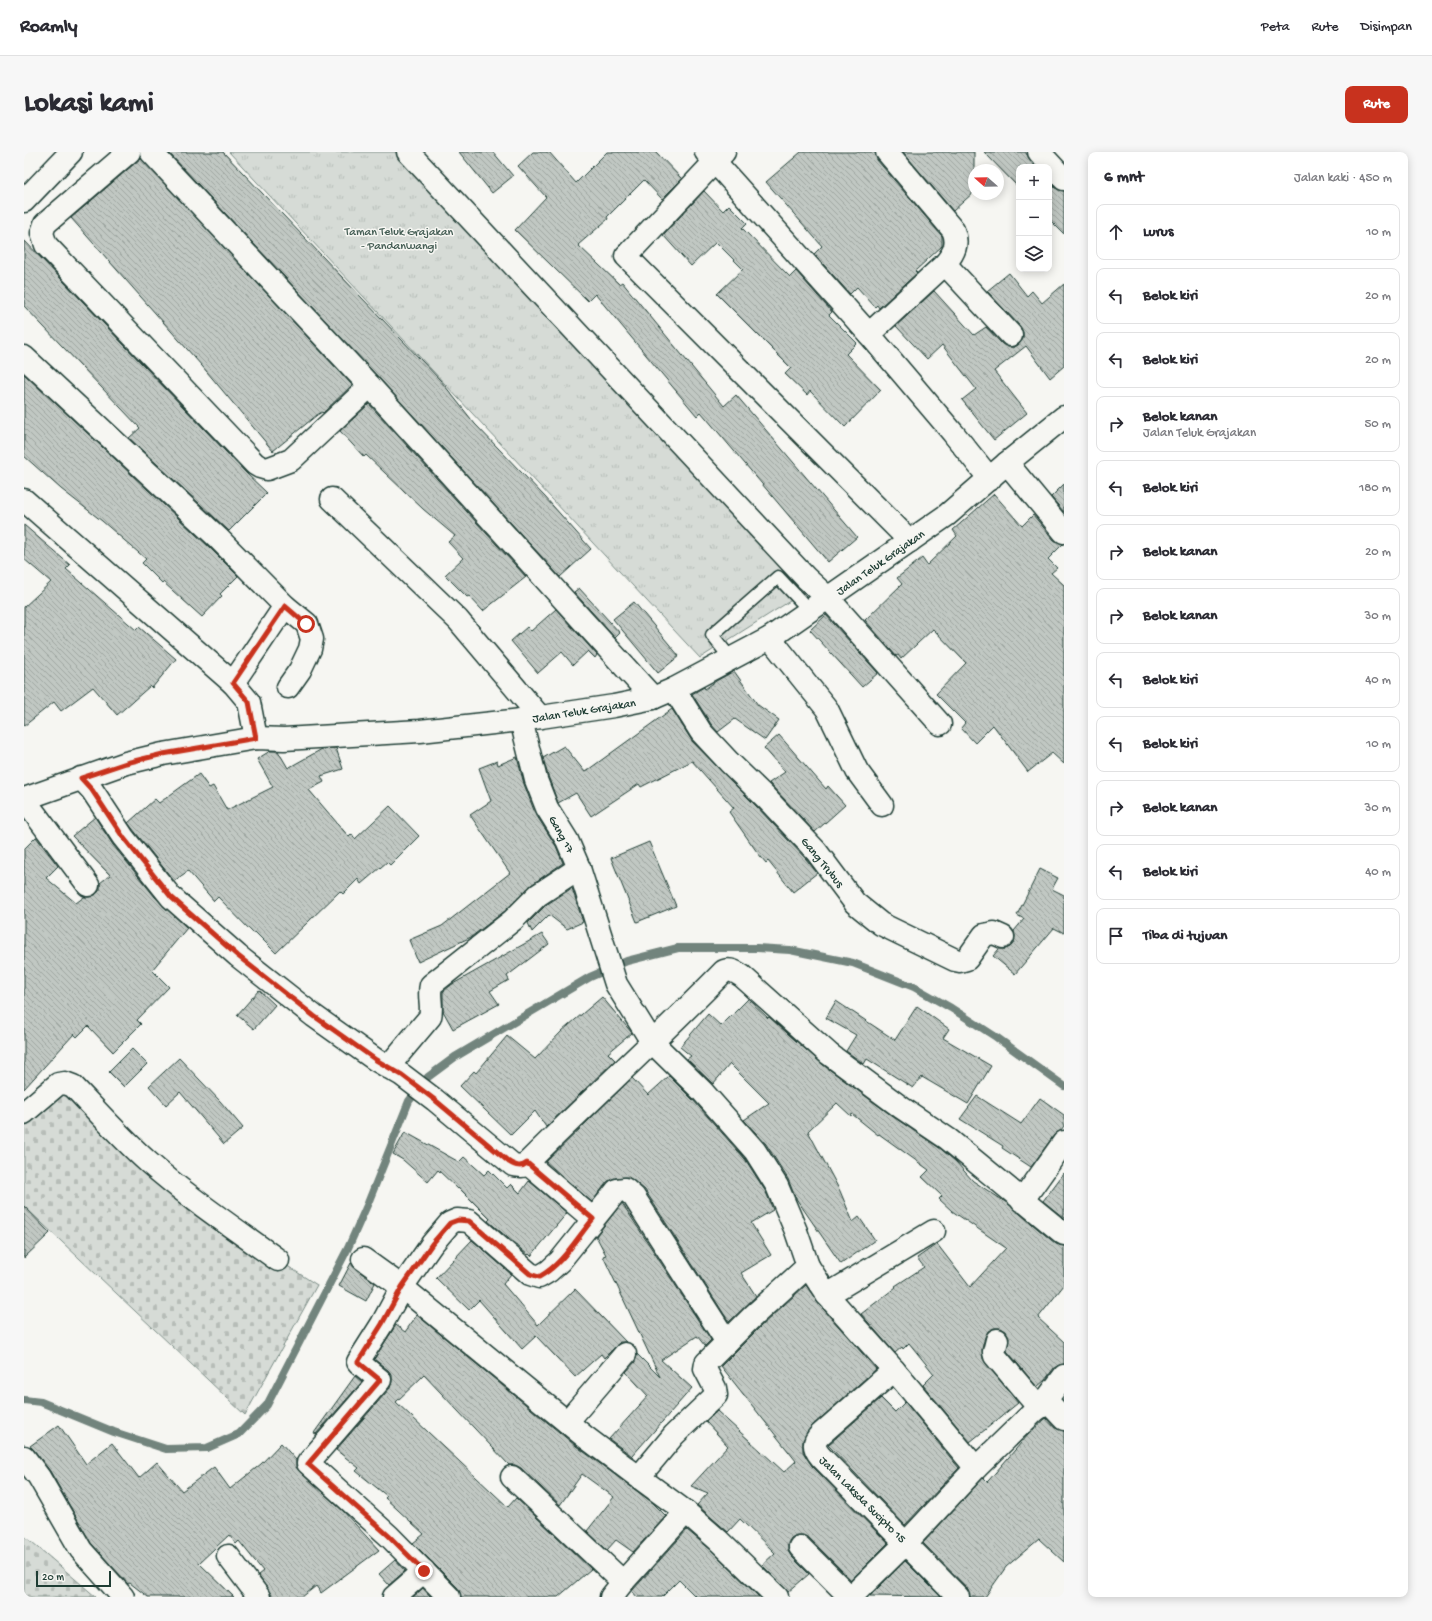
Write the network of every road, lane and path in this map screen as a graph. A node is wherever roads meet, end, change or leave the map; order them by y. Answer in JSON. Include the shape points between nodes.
{"nodes":[{"id":1,"x":71,"y":152,"type":"edge"},
{"id":2,"x":129,"y":152,"type":"edge"},
{"id":3,"x":151,"y":152,"type":"edge"},
{"id":4,"x":408,"y":152,"type":"edge"},
{"id":5,"x":886,"y":152,"type":"edge"},
{"id":6,"x":1039,"y":152,"type":"edge"},
{"id":7,"x":715,"y":155,"type":"edge"},
{"id":8,"x":1064,"y":178,"type":"edge"},
{"id":9,"x":24,"y":201,"type":"edge"},
{"id":10,"x":945,"y":264,"type":"junction"},
{"id":11,"x":869,"y":334,"type":"junction"},
{"id":12,"x":1011,"y":335,"type":"dead end"},
{"id":13,"x":24,"y":357,"type":"edge"},
{"id":14,"x":370,"y":386,"type":"junction"},
{"id":15,"x":1064,"y":417,"type":"edge"},
{"id":16,"x":1008,"y":463,"type":"junction"},
{"id":17,"x":990,"y":479,"type":"junction"},
{"id":18,"x":332,"y":499,"type":"dead end"},
{"id":19,"x":24,"y":500,"type":"edge"},
{"id":20,"x":1064,"y":532,"type":"edge"},
{"id":21,"x":910,"y":541,"type":"junction"},
{"id":22,"x":819,"y":605,"type":"junction"},
{"id":23,"x":285,"y":606,"type":"junction"},
{"id":24,"x":770,"y":638,"type":"junction"},
{"id":25,"x":731,"y":659,"type":"junction"},
{"id":26,"x":233,"y":683,"type":"junction"},
{"id":27,"x":288,"y":687,"type":"dead end"},
{"id":28,"x":674,"y":689,"type":"junction"},
{"id":29,"x":653,"y":698,"type":"junction"},
{"id":30,"x":530,"y":719,"type":"junction"},
{"id":31,"x":940,"y":724,"type":"dead end"},
{"id":32,"x":256,"y":738,"type":"junction"},
{"id":33,"x":81,"y":778,"type":"junction"},
{"id":34,"x":24,"y":799,"type":"edge"},
{"id":35,"x":882,"y":804,"type":"dead end"},
{"id":36,"x":579,"y":868,"type":"junction"},
{"id":37,"x":88,"y":885,"type":"dead end"},
{"id":38,"x":1003,"y":937,"type":"dead end"},
{"id":39,"x":652,"y":1042,"type":"junction"},
{"id":40,"x":395,"y":1071,"type":"junction"},
{"id":41,"x":24,"y":1113,"type":"edge"},
{"id":42,"x":1064,"y":1142,"type":"edge"},
{"id":43,"x":527,"y":1163,"type":"junction"},
{"id":44,"x":1022,"y":1201,"type":"junction"},
{"id":45,"x":593,"y":1219,"type":"junction"},
{"id":46,"x":934,"y":1231,"type":"dead end"},
{"id":47,"x":1064,"y":1234,"type":"edge"},
{"id":48,"x":363,"y":1259,"type":"dead end"},
{"id":49,"x":278,"y":1260,"type":"dead end"},
{"id":50,"x":808,"y":1266,"type":"junction"},
{"id":51,"x":402,"y":1287,"type":"junction"},
{"id":52,"x":827,"y":1295,"type":"junction"},
{"id":53,"x":997,"y":1340,"type":"dead end"},
{"id":54,"x":727,"y":1342,"type":"junction"},
{"id":55,"x":625,"y":1354,"type":"dead end"},
{"id":56,"x":894,"y":1370,"type":"junction"},
{"id":57,"x":1064,"y":1376,"type":"edge"},
{"id":58,"x":1042,"y":1404,"type":"junction"},
{"id":59,"x":1064,"y":1419,"type":"edge"},
{"id":60,"x":567,"y":1422,"type":"junction"},
{"id":61,"x":24,"y":1457,"type":"edge"},
{"id":62,"x":976,"y":1468,"type":"junction"},
{"id":63,"x":512,"y":1477,"type":"dead end"},
{"id":64,"x":639,"y":1477,"type":"junction"},
{"id":65,"x":686,"y":1512,"type":"junction"},
{"id":66,"x":906,"y":1543,"type":"junction"},
{"id":67,"x":800,"y":1547,"type":"dead end"},
{"id":68,"x":228,"y":1556,"type":"dead end"},
{"id":69,"x":424,"y":1571,"type":"junction"},
{"id":70,"x":617,"y":1590,"type":"edge"},
{"id":71,"x":123,"y":1597,"type":"edge"},
{"id":72,"x":259,"y":1597,"type":"edge"},
{"id":73,"x":394,"y":1597,"type":"edge"},
{"id":74,"x":449,"y":1597,"type":"edge"},
{"id":75,"x":777,"y":1597,"type":"edge"},
{"id":76,"x":850,"y":1597,"type":"edge"},
{"id":77,"x":958,"y":1597,"type":"edge"}],
"edges":[{"from":1,"to":9,"type":"street"},
{"from":2,"to":14,"type":"street","via":[[45,224],[42,233],[46,245],[255,464],[267,469],[291,460]]},
{"from":3,"to":14,"type":"street"},
{"from":4,"to":22,"type":"street","via":[[800,572]]},
{"from":5,"to":10,"type":"street","via":[[953,230],[956,238],[955,250]]},
{"from":6,"to":8,"type":"street"},
{"from":7,"to":11,"type":"street"},
{"from":7,"to":21,"type":"street","via":[[626,256]]},
{"from":10,"to":11,"type":"street"},
{"from":10,"to":12,"type":"street"},
{"from":11,"to":17,"type":"street"},
{"from":13,"to":23,"type":"street","via":[[218,538]]},
{"from":14,"to":29,"type":"street"},
{"from":15,"to":16,"type":"street","name":"Jalan Teluk Grajakan"},
{"from":16,"to":17,"type":"street","name":"Jalan Teluk Grajakan"},
{"from":16,"to":20,"type":"street"},
{"from":17,"to":21,"type":"street","name":"Jalan Teluk Grajakan","via":[[947,515]]},
{"from":18,"to":30,"type":"street","via":[[458,620]]},
{"from":19,"to":26,"type":"street"},
{"from":21,"to":22,"type":"street","name":"Jalan Teluk Grajakan"},
{"from":22,"to":24,"type":"street","name":"Jalan Teluk Grajakan"},
{"from":22,"to":25,"type":"lane","via":[[778,577],[712,635]]},
{"from":22,"to":31,"type":"street"},
{"from":23,"to":26,"type":"street"},
{"from":23,"to":27,"type":"street","via":[[306,624],[312,638],[306,660]]},
{"from":24,"to":25,"type":"street","name":"Jalan Teluk Grajakan"},
{"from":24,"to":35,"type":"street","via":[[828,709],[857,771]]},
{"from":25,"to":28,"type":"street","name":"Jalan Teluk Grajakan"},
{"from":26,"to":32,"type":"street","via":[[249,702]]},
{"from":28,"to":29,"type":"street","name":"Jalan Teluk Grajakan"},
{"from":28,"to":38,"type":"street","name":"Gang Trubus","via":[[701,732],[816,851],[855,903],[867,914],[897,933],[954,960],[967,959],[984,935],[994,933]]},
{"from":29,"to":30,"type":"street","name":"Jalan Teluk Grajakan"},
{"from":30,"to":32,"type":"street","name":"Jalan Teluk Grajakan","via":[[420,731],[284,739]]},
{"from":30,"to":36,"type":"street","name":"Gang 17","via":[[536,780],[544,801],[567,840]]},
{"from":32,"to":33,"type":"street","name":"Jalan Teluk Grajakan","via":[[163,754]]},
{"from":33,"to":34,"type":"street","name":"Jalan Teluk Grajakan"},
{"from":33,"to":40,"type":"street","via":[[92,790],[123,837],[171,897],[238,956],[314,1016]]},
{"from":34,"to":37,"type":"street"},
{"from":36,"to":39,"type":"street","name":"Gang 17","via":[[616,984]]},
{"from":36,"to":40,"type":"street","via":[[538,895],[513,920],[432,985],[430,1017]]},
{"from":39,"to":43,"type":"street"},
{"from":39,"to":44,"type":"street","via":[[724,971],[734,971],[829,1054],[948,1139]]},
{"from":39,"to":50,"type":"street","name":"Gang 17","via":[[702,1091],[755,1151],[777,1186]]},
{"from":40,"to":43,"type":"street","via":[[435,1100],[513,1165],[522,1166]]},
{"from":41,"to":49,"type":"street","via":[[58,1084],[74,1086],[148,1162]]},
{"from":42,"to":44,"type":"street"},
{"from":43,"to":45,"type":"street"},
{"from":44,"to":47,"type":"street"},
{"from":45,"to":51,"type":"street","via":[[560,1261],[539,1277],[530,1274],[469,1221],[458,1220],[450,1223],[432,1244]]},
{"from":45,"to":54,"type":"street","via":[[617,1190],[625,1190],[634,1197]]},
{"from":46,"to":52,"type":"street"},
{"from":48,"to":51,"type":"street"},
{"from":50,"to":52,"type":"street","name":"Gang 17"},
{"from":50,"to":54,"type":"street"},
{"from":51,"to":60,"type":"street"},
{"from":51,"to":69,"type":"street","via":[[358,1362],[380,1380],[308,1464]]},
{"from":52,"to":56,"type":"street","name":"Gang 17"},
{"from":53,"to":58,"type":"street","via":[[995,1356]]},
{"from":54,"to":64,"type":"street","via":[[705,1365],[716,1391],[714,1399],[674,1435]]},
{"from":55,"to":60,"type":"street"},
{"from":56,"to":62,"type":"street","name":"Gang 17"},
{"from":56,"to":66,"type":"street","name":"Jalan Laksda Sucipto 15","via":[[820,1435],[814,1446],[821,1457]]},
{"from":57,"to":58,"type":"street"},
{"from":58,"to":59,"type":"street"},
{"from":58,"to":62,"type":"street"},
{"from":60,"to":64,"type":"street"},
{"from":61,"to":71,"type":"street","via":[[39,1477],[80,1550]]},
{"from":62,"to":66,"type":"street"},
{"from":63,"to":70,"type":"street"},
{"from":64,"to":65,"type":"street"},
{"from":65,"to":70,"type":"street"},
{"from":65,"to":75,"type":"street"},
{"from":66,"to":76,"type":"street"},
{"from":66,"to":77,"type":"street","name":"Jalan Laksda Sucipto 15"},
{"from":67,"to":76,"type":"street"},
{"from":68,"to":72,"type":"street"},
{"from":69,"to":73,"type":"street"},
{"from":69,"to":74,"type":"street"}]}
